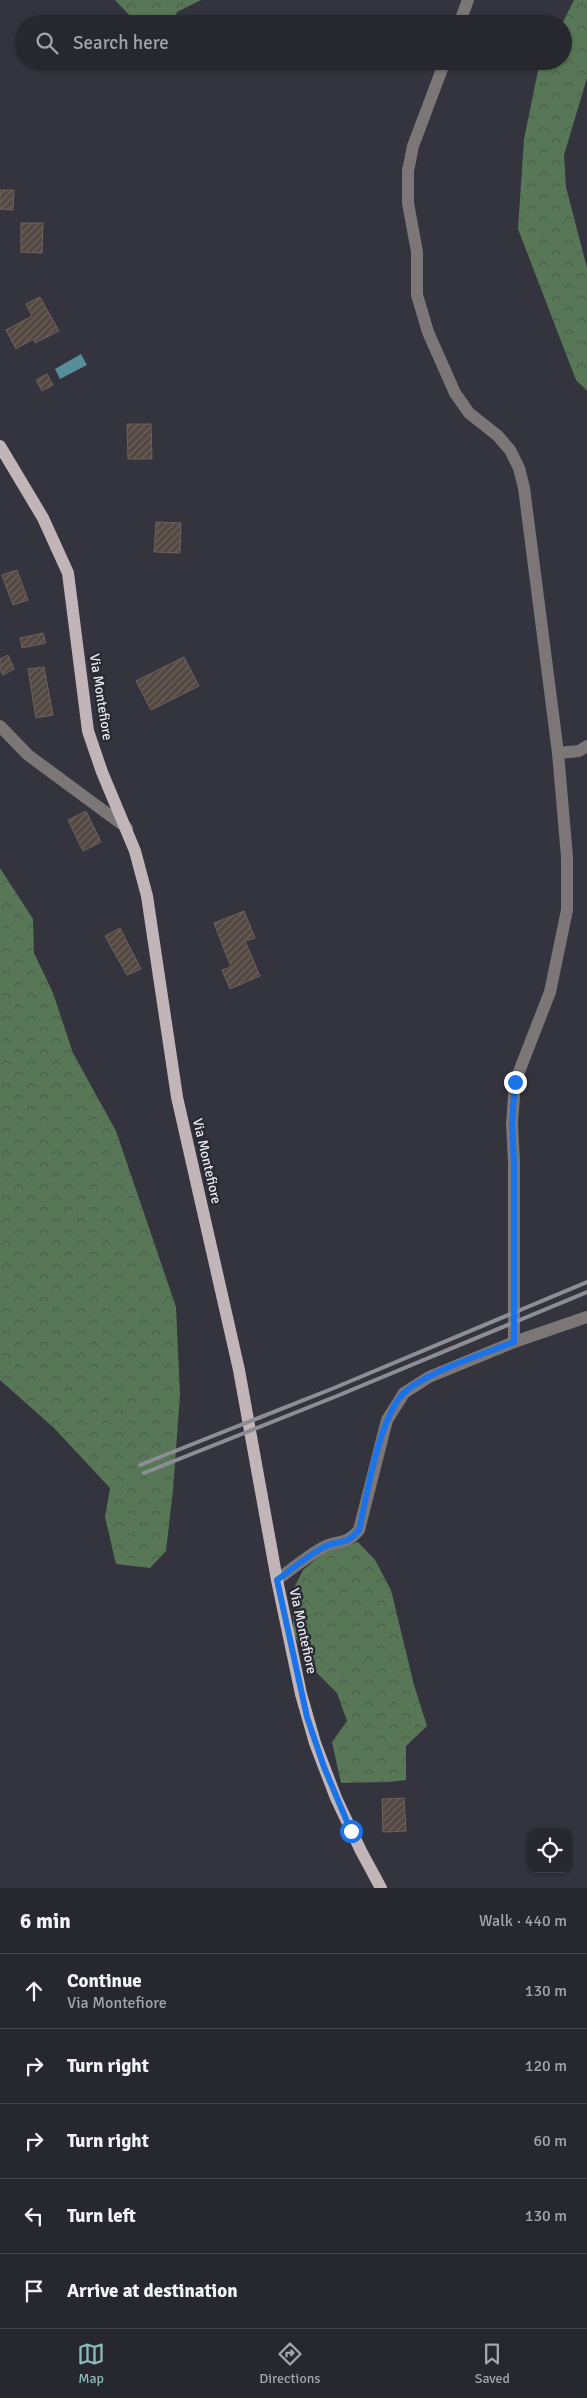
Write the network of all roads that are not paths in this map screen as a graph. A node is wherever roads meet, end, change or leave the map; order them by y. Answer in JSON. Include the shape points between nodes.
{"nodes":[{"id":1,"x":468,"y":0,"type":"edge"},
{"id":2,"x":462,"y":15,"type":"edge"},
{"id":3,"x":442,"y":70,"type":"edge"},
{"id":4,"x":0,"y":446,"type":"edge"},
{"id":5,"x":0,"y":726,"type":"edge"},
{"id":6,"x":587,"y":746,"type":"edge"},
{"id":7,"x":558,"y":753,"type":"junction"},
{"id":8,"x":127,"y":828,"type":"junction"},
{"id":9,"x":587,"y":1318,"type":"edge"},
{"id":10,"x":514,"y":1342,"type":"junction"},
{"id":11,"x":277,"y":1580,"type":"junction"},
{"id":12,"x":381,"y":1888,"type":"edge"}],
"edges":[{"from":1,"to":2,"type":"street"},
{"from":3,"to":7,"type":"street","via":[[413,146],[408,171],[408,203],[417,252],[417,295],[428,332],[455,394],[469,413],[498,436],[519,468]]},
{"from":4,"to":8,"type":"main road","name":"Via Montefiore","via":[[43,518],[68,573],[88,731]]},
{"from":5,"to":8,"type":"street","via":[[28,755]]},
{"from":6,"to":7,"type":"street","via":[[579,751]]},
{"from":7,"to":10,"type":"street","via":[[568,857],[567,910],[550,992],[515,1082],[512,1124]]},
{"from":8,"to":11,"type":"main road","name":"Via Montefiore","via":[[147,896],[177,1097],[239,1370]]},
{"from":9,"to":10,"type":"street"},
{"from":10,"to":11,"type":"street","via":[[429,1377],[404,1393],[387,1420],[359,1530],[344,1543],[325,1546]]},
{"from":11,"to":12,"type":"main road","name":"Via Montefiore","via":[[301,1694],[315,1743],[351,1831]]}]}
